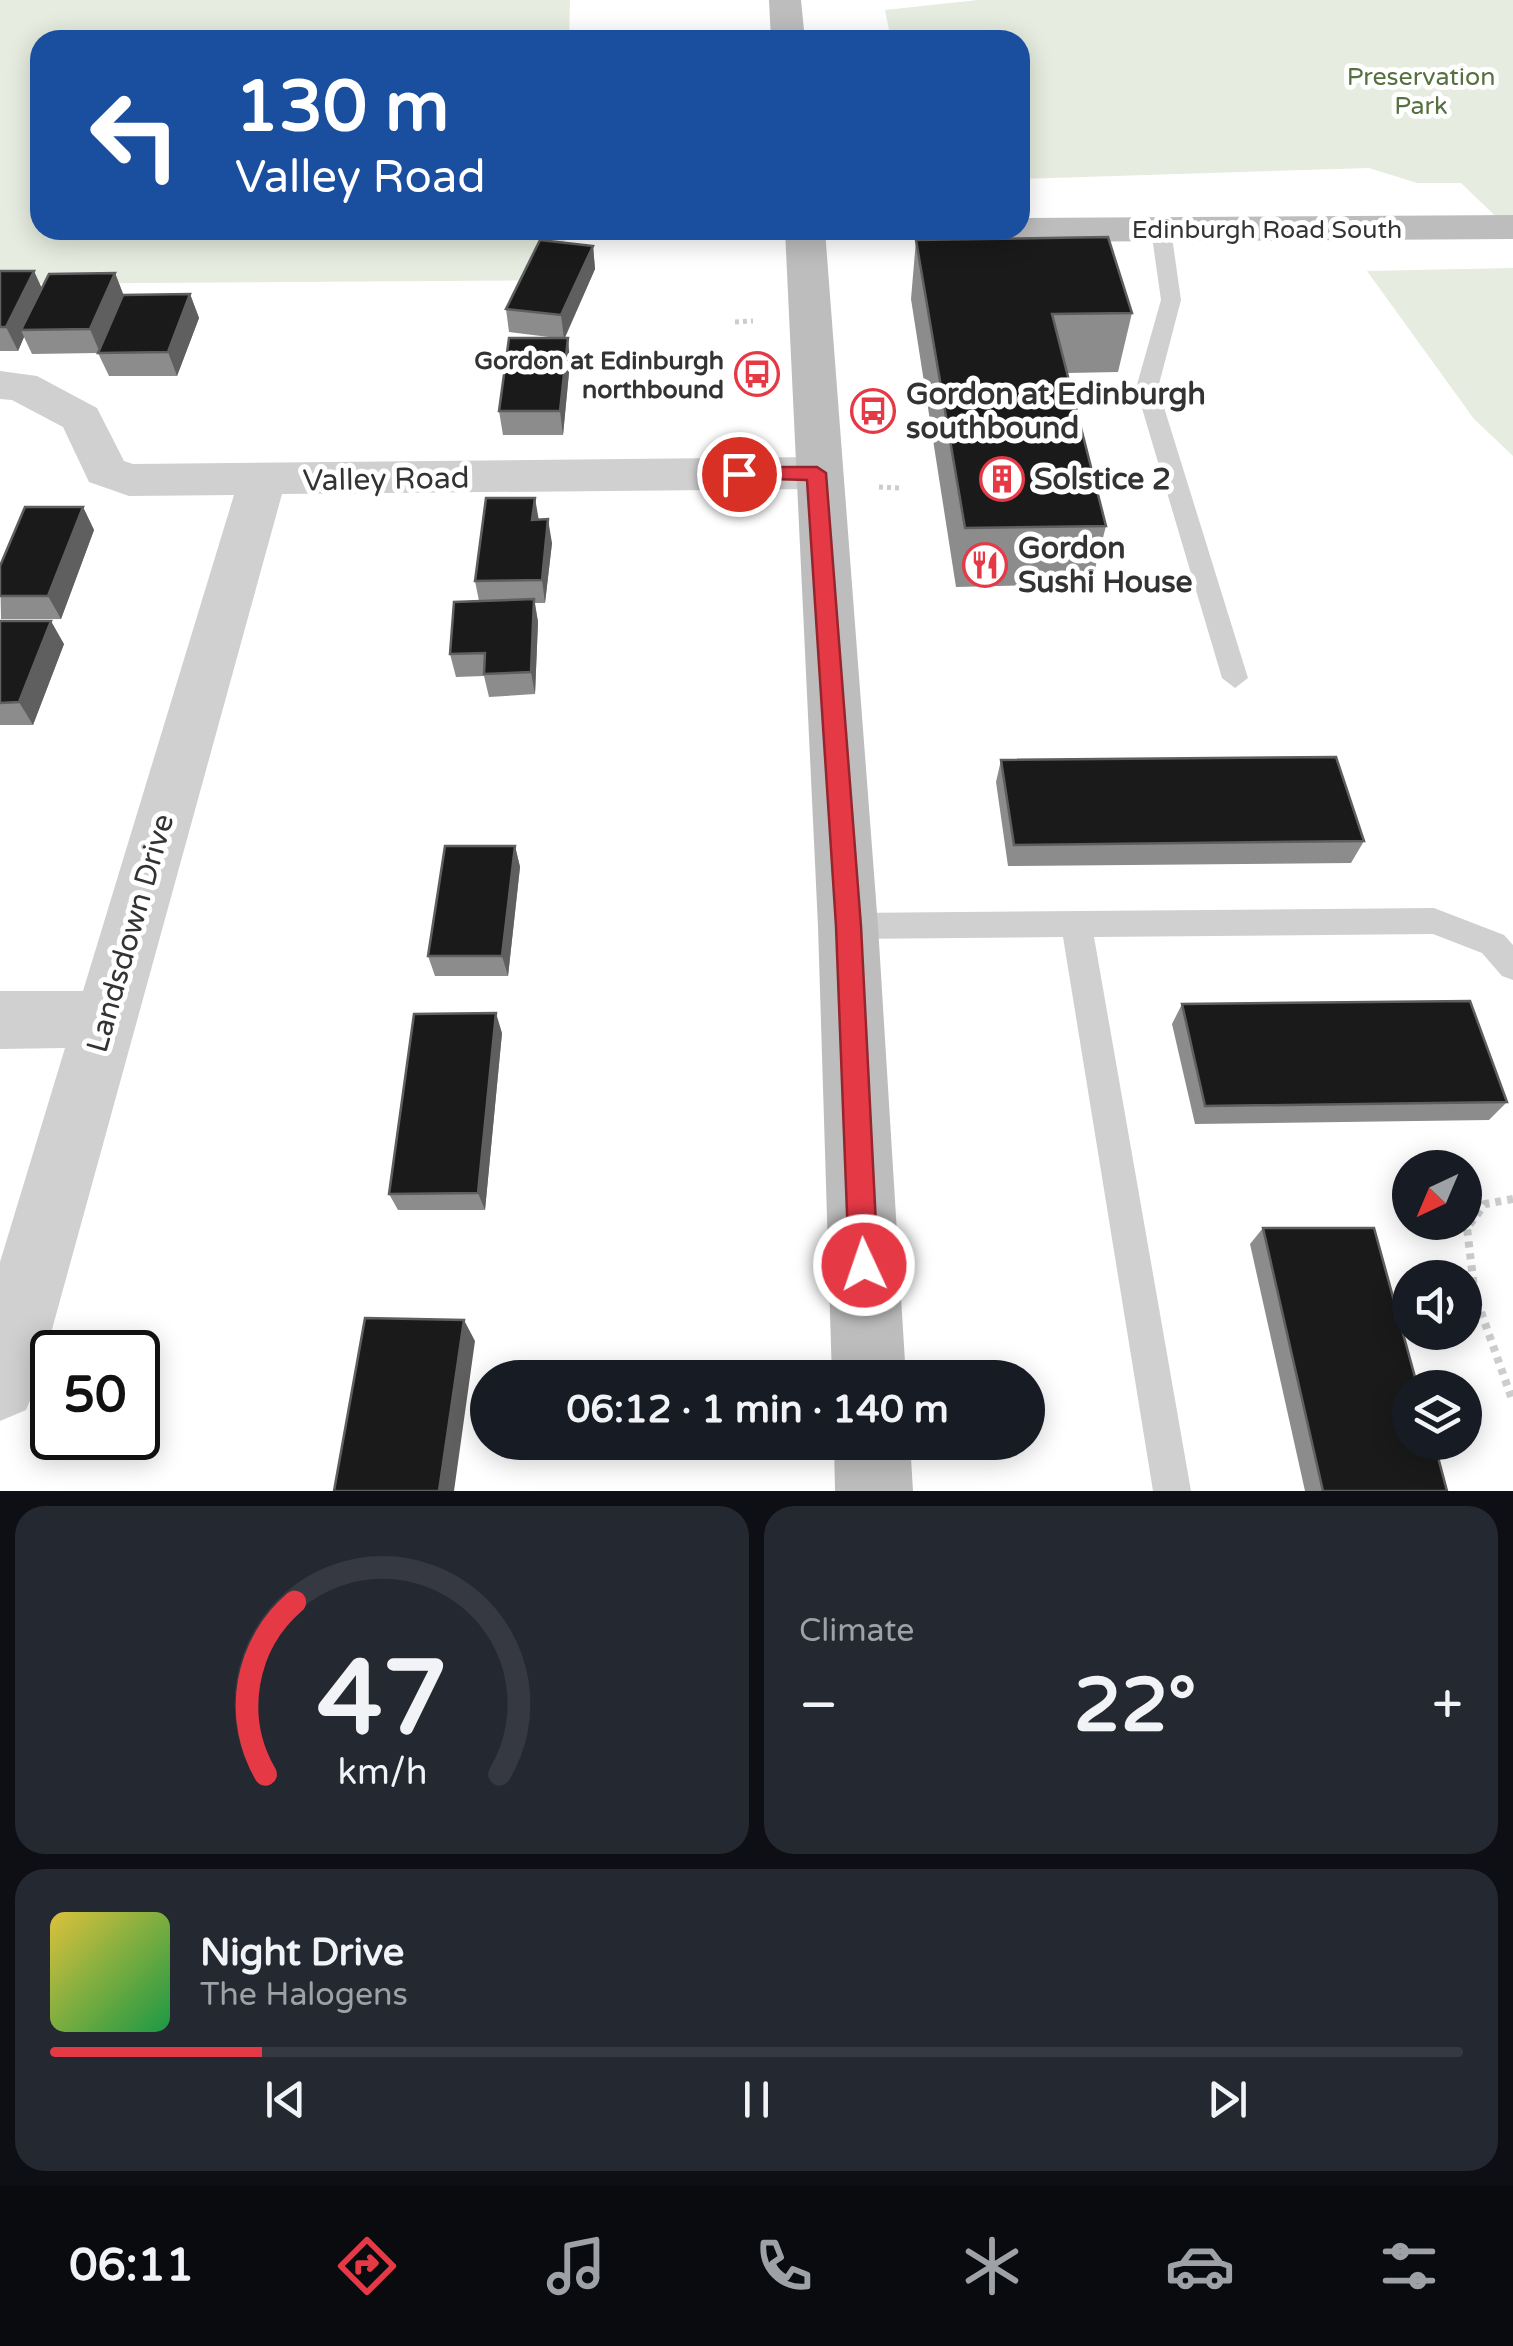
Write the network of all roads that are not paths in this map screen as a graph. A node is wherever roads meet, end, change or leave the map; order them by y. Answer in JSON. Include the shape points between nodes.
{"nodes":[{"id":1,"x":784,"y":0,"type":"edge"},
{"id":2,"x":787,"y":30,"type":"edge"},
{"id":3,"x":1513,"y":227,"type":"edge"},
{"id":4,"x":1030,"y":230,"type":"edge"},
{"id":5,"x":1161,"y":230,"type":"junction"},
{"id":6,"x":805,"y":240,"type":"edge"},
{"id":7,"x":0,"y":385,"type":"edge"},
{"id":8,"x":817,"y":473,"type":"junction"},
{"id":9,"x":262,"y":482,"type":"junction"},
{"id":10,"x":1235,"y":678,"type":"dead end"},
{"id":11,"x":1076,"y":923,"type":"junction"},
{"id":12,"x":848,"y":926,"type":"junction"},
{"id":13,"x":1513,"y":966,"type":"edge"},
{"id":14,"x":104,"y":1019,"type":"junction"},
{"id":15,"x":0,"y":1020,"type":"edge"},
{"id":16,"x":868,"y":1360,"type":"edge"},
{"id":17,"x":0,"y":1384,"type":"edge"},
{"id":18,"x":873,"y":1460,"type":"edge"},
{"id":19,"x":874,"y":1491,"type":"edge"},
{"id":20,"x":1172,"y":1491,"type":"edge"}],
"edges":[{"from":1,"to":2,"type":"main road"},
{"from":3,"to":5,"type":"main road","name":"Edinburgh Road South"},
{"from":4,"to":5,"type":"main road","name":"Edinburgh Road South"},
{"from":5,"to":10,"type":"lane","via":[[1172,300],[1147,388]]},
{"from":6,"to":8,"type":"main road"},
{"from":7,"to":9,"type":"street","name":"Valley Road","via":[[37,393],[81,418],[106,472],[130,480]]},
{"from":8,"to":9,"type":"street","name":"Valley Road"},
{"from":8,"to":12,"type":"main road"},
{"from":9,"to":14,"type":"street","name":"Landsdown Drive"},
{"from":11,"to":12,"type":"lane"},
{"from":11,"to":13,"type":"lane","via":[[1434,922],[1494,944]]},
{"from":11,"to":20,"type":"lane"},
{"from":12,"to":16,"type":"main road"},
{"from":14,"to":15,"type":"street"},
{"from":14,"to":17,"type":"street","name":"Landsdown Drive"},
{"from":18,"to":19,"type":"main road"}]}
